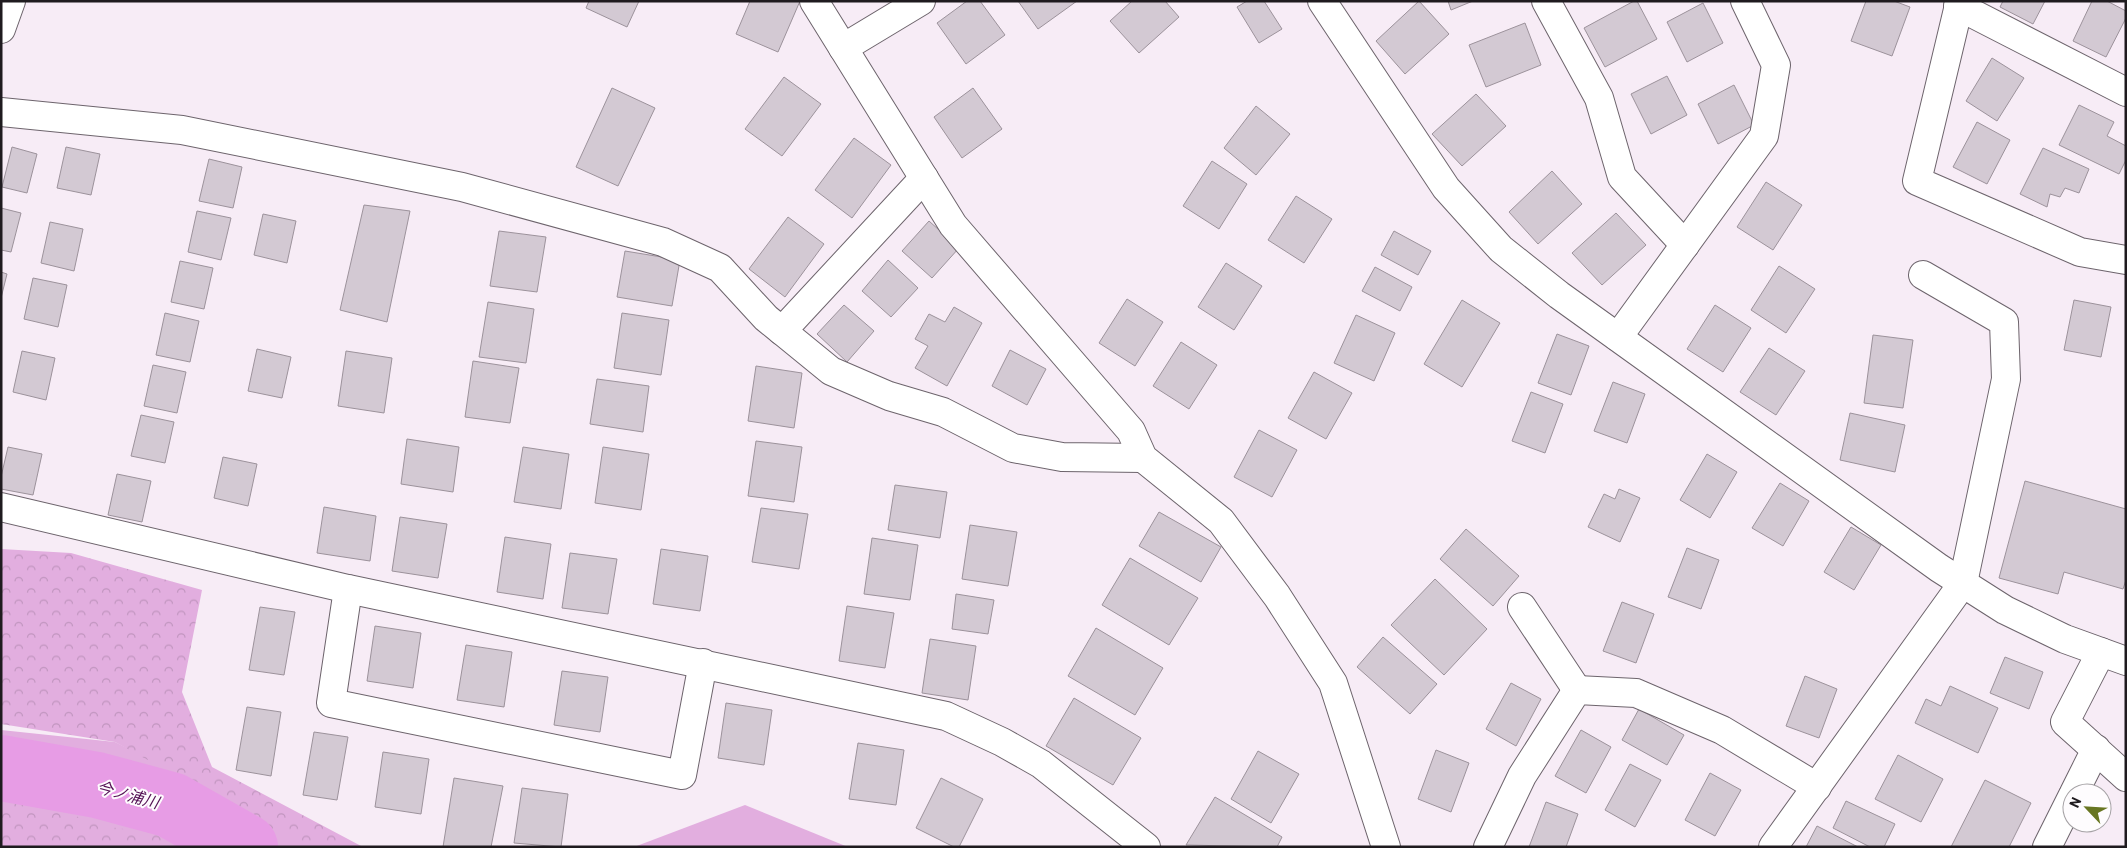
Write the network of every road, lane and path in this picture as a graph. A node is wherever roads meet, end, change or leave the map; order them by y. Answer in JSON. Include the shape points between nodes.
{"nodes":[{"id":1,"x":11,"y":1,"type":"edge"},
{"id":2,"x":814,"y":1,"type":"edge"},
{"id":3,"x":921,"y":1,"type":"edge"},
{"id":4,"x":1322,"y":1,"type":"edge"},
{"id":5,"x":1546,"y":1,"type":"edge"},
{"id":6,"x":1745,"y":1,"type":"edge"},
{"id":7,"x":1959,"y":4,"type":"edge"},
{"id":8,"x":1,"y":29,"type":"edge"},
{"id":9,"x":843,"y":48,"type":"junction"},
{"id":10,"x":2126,"y":92,"type":"edge"},
{"id":11,"x":1,"y":112,"type":"edge"},
{"id":12,"x":924,"y":178,"type":"junction"},
{"id":13,"x":1685,"y":245,"type":"junction"},
{"id":14,"x":2126,"y":260,"type":"edge"},
{"id":15,"x":1923,"y":275,"type":"dead end"},
{"id":16,"x":782,"y":331,"type":"junction"},
{"id":17,"x":1618,"y":337,"type":"junction"},
{"id":18,"x":1143,"y":458,"type":"junction"},
{"id":19,"x":1,"y":507,"type":"edge"},
{"id":20,"x":1962,"y":582,"type":"junction"},
{"id":21,"x":348,"y":588,"type":"junction"},
{"id":22,"x":1522,"y":607,"type":"dead end"},
{"id":23,"x":2101,"y":652,"type":"junction"},
{"id":24,"x":2126,"y":661,"type":"edge"},
{"id":25,"x":703,"y":663,"type":"junction"},
{"id":26,"x":1577,"y":690,"type":"junction"},
{"id":27,"x":2096,"y":750,"type":"junction"},
{"id":28,"x":2126,"y":777,"type":"edge"},
{"id":29,"x":2079,"y":783,"type":"edge"},
{"id":30,"x":1818,"y":787,"type":"junction"},
{"id":31,"x":2062,"y":817,"type":"edge"},
{"id":32,"x":1146,"y":847,"type":"edge"},
{"id":33,"x":1386,"y":847,"type":"edge"},
{"id":34,"x":1488,"y":847,"type":"edge"},
{"id":35,"x":1773,"y":847,"type":"edge"},
{"id":36,"x":2047,"y":847,"type":"edge"}],
"edges":[{"from":1,"to":8,"type":"street"},
{"from":2,"to":9,"type":"street"},
{"from":3,"to":9,"type":"street"},
{"from":4,"to":17,"type":"street","via":[[1446,188],[1501,249]]},
{"from":5,"to":13,"type":"street","via":[[1599,98],[1622,177]]},
{"from":6,"to":13,"type":"street","via":[[1776,65],[1764,136]]},
{"from":7,"to":10,"type":"street"},
{"from":7,"to":14,"type":"street","via":[[1917,181],[2080,252]]},
{"from":9,"to":12,"type":"street"},
{"from":11,"to":16,"type":"street","via":[[182,130],[462,187],[663,242],[720,268]]},
{"from":12,"to":16,"type":"street"},
{"from":12,"to":18,"type":"street","via":[[953,225],[1131,431]]},
{"from":13,"to":17,"type":"street"},
{"from":15,"to":20,"type":"street","via":[[2004,322],[2006,379]]},
{"from":16,"to":18,"type":"street","via":[[831,371],[889,396],[943,412],[1013,448],[1062,458]]},
{"from":17,"to":20,"type":"street"},
{"from":18,"to":33,"type":"street","via":[[1222,520],[1277,596],[1333,683]]},
{"from":19,"to":21,"type":"street"},
{"from":20,"to":23,"type":"street","via":[[2005,610]]},
{"from":20,"to":30,"type":"street"},
{"from":21,"to":25,"type":"street"},
{"from":21,"to":25,"type":"street","via":[[331,703],[682,775]]},
{"from":22,"to":26,"type":"street"},
{"from":23,"to":24,"type":"street"},
{"from":23,"to":27,"type":"street","via":[[2065,722]]},
{"from":25,"to":32,"type":"street","via":[[946,716],[1041,764]]},
{"from":26,"to":30,"type":"street","via":[[1636,693],[1722,730]]},
{"from":26,"to":34,"type":"street","via":[[1522,776]]},
{"from":27,"to":28,"type":"street"},
{"from":27,"to":29,"type":"street"},
{"from":30,"to":35,"type":"street"},
{"from":31,"to":36,"type":"street"}]}
